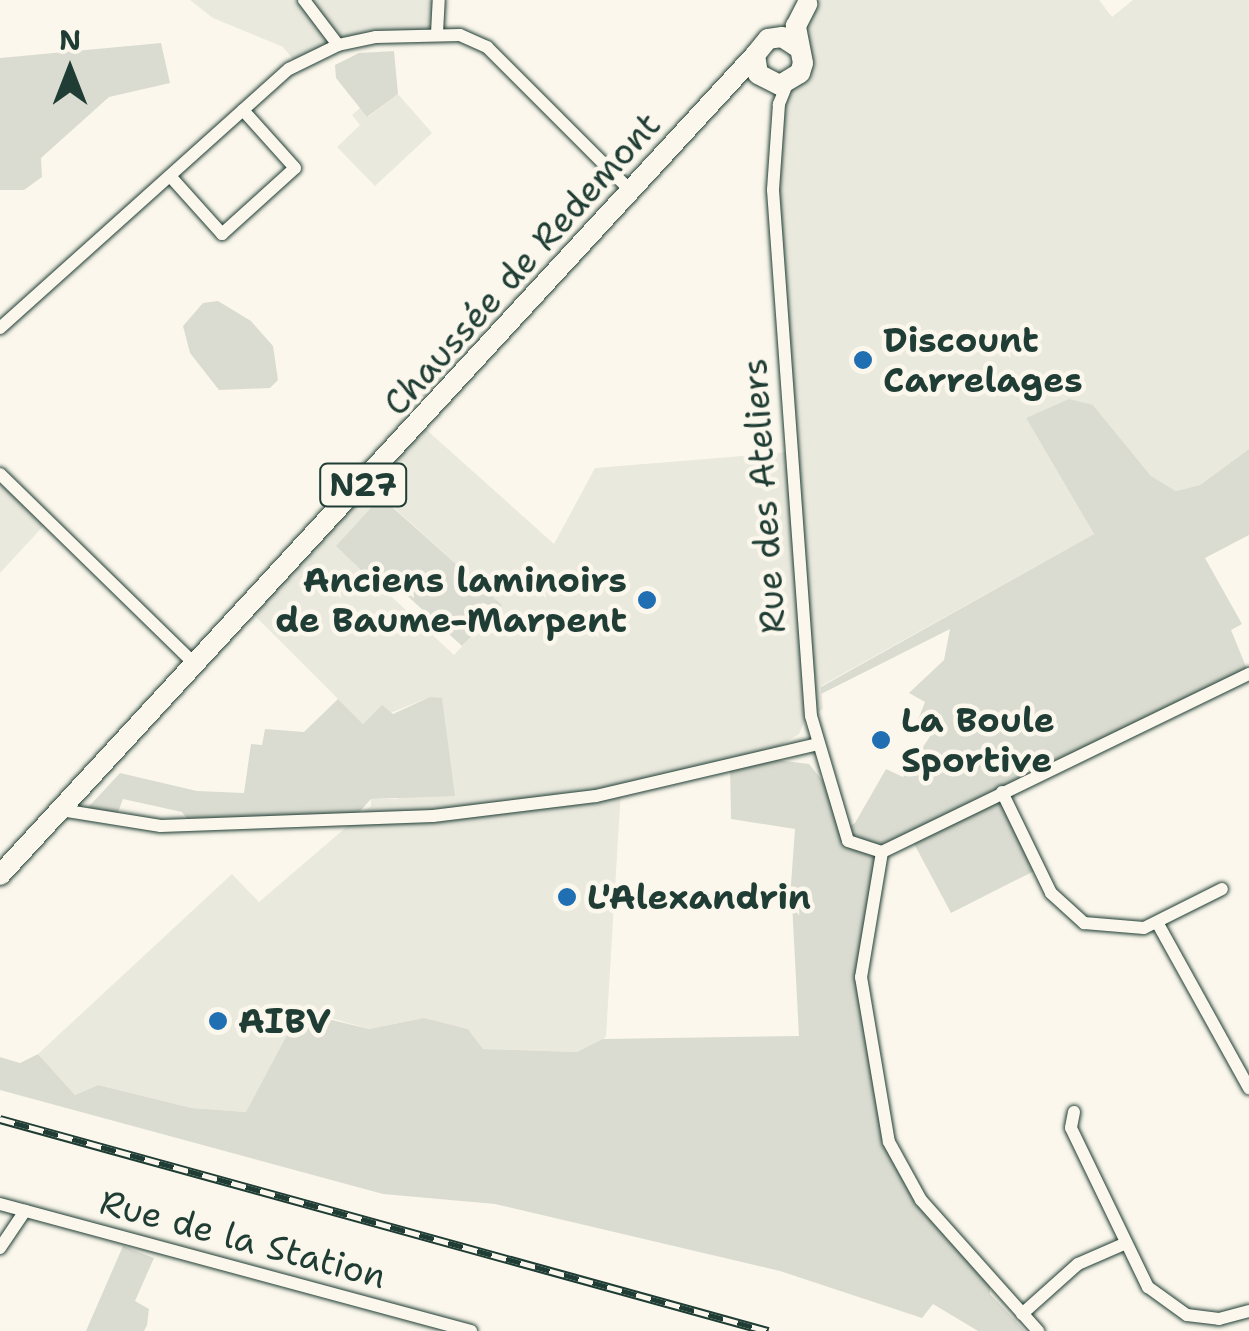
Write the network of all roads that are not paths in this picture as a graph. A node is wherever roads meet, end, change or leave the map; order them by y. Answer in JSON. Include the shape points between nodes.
{"nodes":[{"id":1,"x":304,"y":0,"type":"edge"},
{"id":2,"x":439,"y":0,"type":"edge"},
{"id":3,"x":808,"y":2,"type":"edge"},
{"id":4,"x":437,"y":33,"type":"junction"},
{"id":5,"x":775,"y":37,"type":"junction"},
{"id":6,"x":338,"y":45,"type":"junction"},
{"id":7,"x":800,"y":48,"type":"junction"},
{"id":8,"x":755,"y":55,"type":"junction"},
{"id":9,"x":775,"y":88,"type":"junction"},
{"id":10,"x":722,"y":92,"type":"junction"},
{"id":11,"x":243,"y":110,"type":"junction"},
{"id":12,"x":170,"y":176,"type":"junction"},
{"id":13,"x":632,"y":192,"type":"junction"},
{"id":14,"x":0,"y":328,"type":"edge"},
{"id":15,"x":0,"y":474,"type":"edge"},
{"id":16,"x":195,"y":664,"type":"junction"},
{"id":17,"x":1249,"y":674,"type":"edge"},
{"id":18,"x":817,"y":744,"type":"junction"},
{"id":19,"x":1002,"y":792,"type":"junction"},
{"id":20,"x":61,"y":810,"type":"junction"},
{"id":21,"x":882,"y":852,"type":"junction"},
{"id":22,"x":0,"y":875,"type":"edge"},
{"id":23,"x":1222,"y":889,"type":"dead end"},
{"id":24,"x":1158,"y":924,"type":"junction"},
{"id":25,"x":1249,"y":1088,"type":"edge"},
{"id":26,"x":1074,"y":1112,"type":"dead end"},
{"id":27,"x":0,"y":1204,"type":"edge"},
{"id":28,"x":25,"y":1211,"type":"junction"},
{"id":29,"x":1126,"y":1243,"type":"junction"},
{"id":30,"x":0,"y":1248,"type":"edge"},
{"id":31,"x":1249,"y":1311,"type":"edge"},
{"id":32,"x":1022,"y":1314,"type":"junction"},
{"id":33,"x":471,"y":1331,"type":"edge"},
{"id":34,"x":1038,"y":1331,"type":"edge"}],
"edges":[{"from":1,"to":6,"type":"street"},
{"from":2,"to":4,"type":"street"},
{"from":3,"to":5,"type":"main road","number":"N27"},
{"from":3,"to":7,"type":"main road","number":"N27","via":[[796,26]]},
{"from":4,"to":6,"type":"street"},
{"from":4,"to":13,"type":"street","via":[[460,34],[492,51]]},
{"from":5,"to":7,"type":"main road"},
{"from":5,"to":8,"type":"main road","number":"N27"},
{"from":6,"to":11,"type":"street","via":[[289,68]]},
{"from":7,"to":9,"type":"main road","number":"N27","via":[[802,68]]},
{"from":8,"to":9,"type":"main road"},
{"from":8,"to":10,"type":"main road","name":"Chaussée de Redemont","number":"N27"},
{"from":9,"to":10,"type":"main road"},
{"from":9,"to":18,"type":"street","name":"Rue des Ateliers","via":[[773,201]]},
{"from":10,"to":13,"type":"main road","name":"Chaussée de Redemont","number":"N27"},
{"from":11,"to":12,"type":"street"},
{"from":11,"to":12,"type":"street","via":[[295,168],[222,234]]},
{"from":12,"to":14,"type":"street"},
{"from":13,"to":16,"type":"main road","name":"Chaussée de Redemont","number":"N27"},
{"from":15,"to":16,"type":"street"},
{"from":16,"to":20,"type":"main road","name":"Chaussée de Redemont","number":"N27"},
{"from":17,"to":19,"type":"street"},
{"from":18,"to":20,"type":"street","via":[[596,796],[433,816],[161,826]]},
{"from":18,"to":21,"type":"street","name":"Rue des Ateliers","via":[[848,841]]},
{"from":19,"to":21,"type":"street"},
{"from":19,"to":24,"type":"street","via":[[1051,894],[1071,916],[1109,929]]},
{"from":20,"to":22,"type":"main road","name":"Chaussée de Redemont","number":"N27"},
{"from":21,"to":32,"type":"street","via":[[861,977],[889,1142],[921,1200]]},
{"from":23,"to":24,"type":"street"},
{"from":24,"to":25,"type":"street"},
{"from":26,"to":29,"type":"street","via":[[1071,1128]]},
{"from":27,"to":28,"type":"street","name":"Rue de la Station"},
{"from":28,"to":30,"type":"street"},
{"from":28,"to":33,"type":"street","name":"Rue de la Station"},
{"from":29,"to":31,"type":"street","via":[[1148,1287],[1176,1309],[1219,1319]]},
{"from":29,"to":32,"type":"street","via":[[1078,1264]]},
{"from":32,"to":34,"type":"street"}]}
